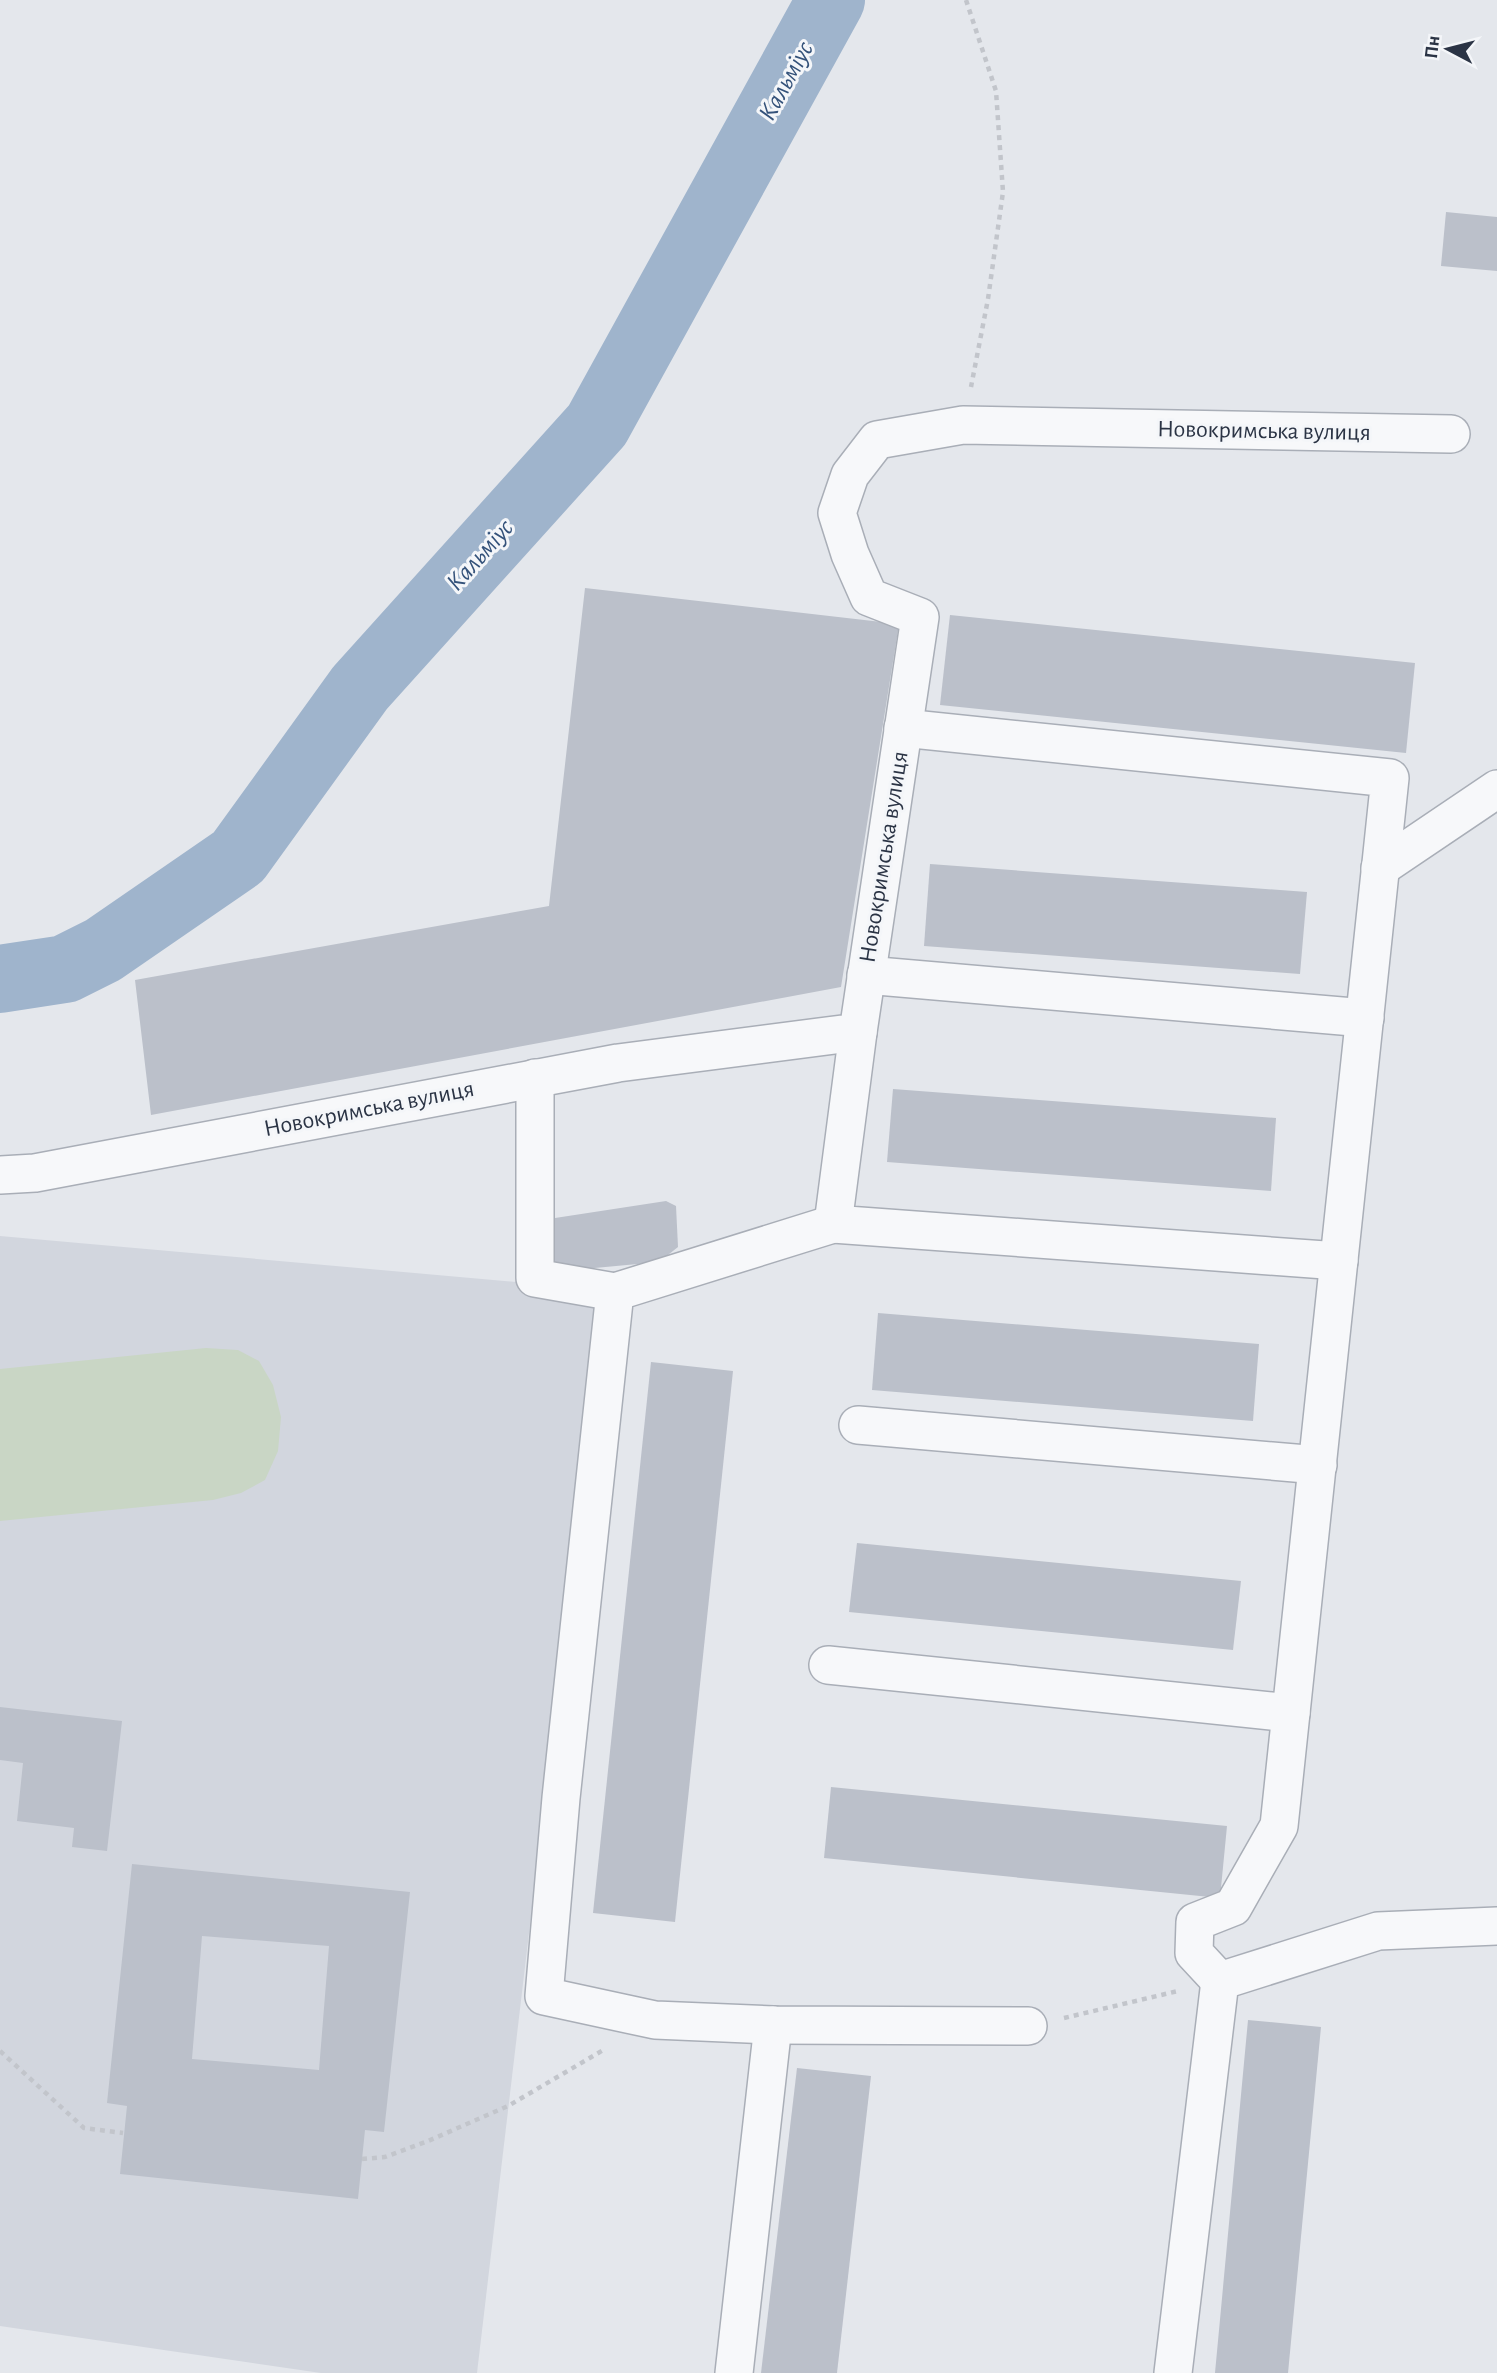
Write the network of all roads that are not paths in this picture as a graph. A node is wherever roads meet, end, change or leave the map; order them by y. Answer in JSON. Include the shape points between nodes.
{"nodes":[{"id":1,"x":1451,"y":435,"type":"dead end"},
{"id":2,"x":903,"y":728,"type":"junction"},
{"id":3,"x":1497,"y":789,"type":"edge"},
{"id":4,"x":1380,"y":867,"type":"junction"},
{"id":5,"x":866,"y":975,"type":"junction"},
{"id":6,"x":1365,"y":1018,"type":"junction"},
{"id":7,"x":858,"y":1032,"type":"junction"},
{"id":8,"x":535,"y":1077,"type":"junction"},
{"id":9,"x":0,"y":1175,"type":"edge"},
{"id":10,"x":833,"y":1224,"type":"junction"},
{"id":11,"x":1339,"y":1261,"type":"junction"},
{"id":12,"x":615,"y":1293,"type":"junction"},
{"id":13,"x":858,"y":1425,"type":"dead end"},
{"id":14,"x":1318,"y":1465,"type":"junction"},
{"id":15,"x":828,"y":1665,"type":"dead end"},
{"id":16,"x":1291,"y":1713,"type":"junction"},
{"id":17,"x":1497,"y":1926,"type":"edge"},
{"id":18,"x":1220,"y":1981,"type":"junction"},
{"id":19,"x":773,"y":2025,"type":"junction"},
{"id":20,"x":1028,"y":2026,"type":"road end"},
{"id":21,"x":734,"y":2373,"type":"edge"},
{"id":22,"x":1172,"y":2373,"type":"edge"}],
"edges":[{"from":1,"to":2,"type":"street","name":"Новокримська вулиця","via":[[963,425],[877,440],[850,475],[837,513],[869,597],[920,617]]},
{"from":2,"to":4,"type":"street","via":[[1390,778]]},
{"from":2,"to":5,"type":"street","name":"Новокримська вулиця"},
{"from":3,"to":4,"type":"street"},
{"from":4,"to":6,"type":"street"},
{"from":5,"to":6,"type":"street"},
{"from":5,"to":7,"type":"street","name":"Новокримська вулиця"},
{"from":6,"to":11,"type":"street"},
{"from":7,"to":8,"type":"street","name":"Новокримська вулиця"},
{"from":7,"to":10,"type":"street"},
{"from":8,"to":9,"type":"street","name":"Новокримська вулиця","via":[[35,1173]]},
{"from":8,"to":12,"type":"street","via":[[535,1278]]},
{"from":10,"to":11,"type":"street"},
{"from":10,"to":12,"type":"street"},
{"from":11,"to":14,"type":"street"},
{"from":12,"to":19,"type":"street","via":[[544,1996],[655,2020]]},
{"from":13,"to":14,"type":"street"},
{"from":14,"to":16,"type":"street"},
{"from":15,"to":16,"type":"street"},
{"from":16,"to":18,"type":"street","via":[[1279,1826],[1233,1906],[1195,1922],[1194,1953]]},
{"from":17,"to":18,"type":"street","via":[[1378,1931]]},
{"from":18,"to":22,"type":"street"},
{"from":19,"to":20,"type":"street"},
{"from":19,"to":21,"type":"street"}]}
